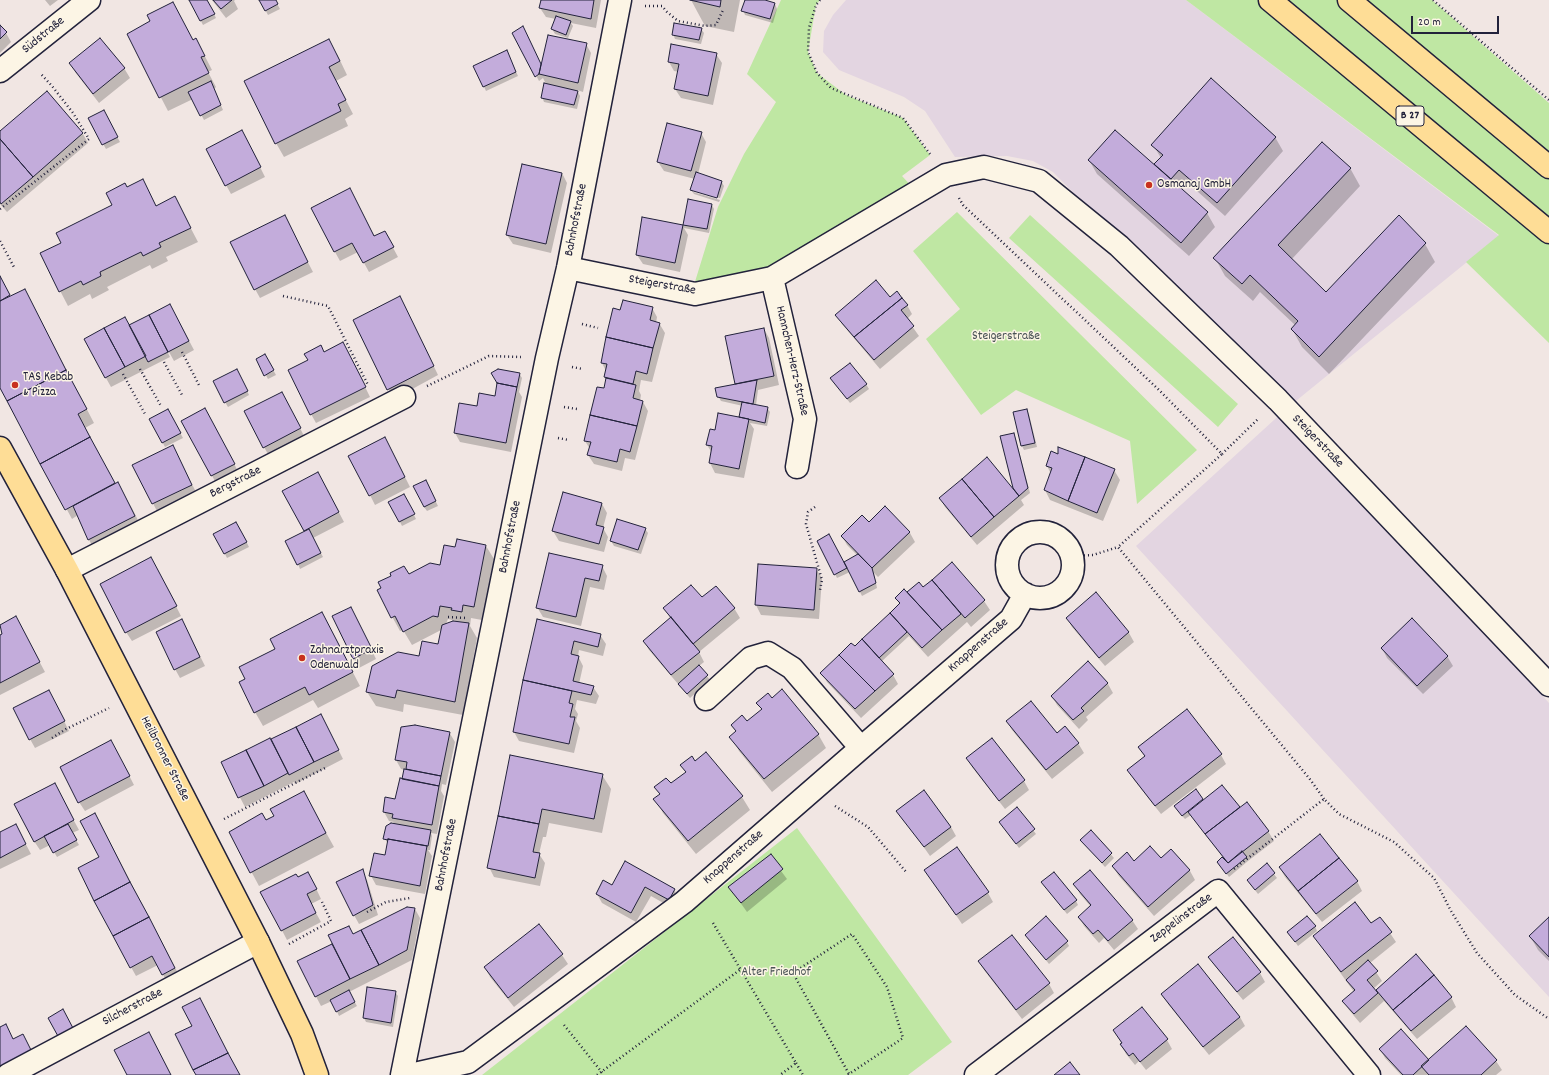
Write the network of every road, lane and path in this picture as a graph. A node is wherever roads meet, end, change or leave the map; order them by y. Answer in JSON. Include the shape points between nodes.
{"nodes":[{"id":1,"x":89,"y":0,"type":"edge"},
{"id":2,"x":820,"y":0,"type":"edge"},
{"id":3,"x":1270,"y":0,"type":"edge"},
{"id":4,"x":1349,"y":0,"type":"edge"},
{"id":5,"x":1433,"y":0,"type":"edge"},
{"id":6,"x":619,"y":3,"type":"edge"},
{"id":7,"x":722,"y":10,"type":"dead end"},
{"id":8,"x":22,"y":54,"type":"junction"},
{"id":9,"x":0,"y":71,"type":"edge"},
{"id":10,"x":1549,"y":100,"type":"edge"},
{"id":11,"x":1549,"y":167,"type":"edge"},
{"id":12,"x":946,"y":175,"type":"junction"},
{"id":13,"x":0,"y":209,"type":"edge"},
{"id":14,"x":1549,"y":232,"type":"edge"},
{"id":15,"x":0,"y":241,"type":"edge"},
{"id":16,"x":568,"y":268,"type":"junction"},
{"id":17,"x":16,"y":269,"type":"dead end"},
{"id":18,"x":772,"y":278,"type":"junction"},
{"id":19,"x":283,"y":296,"type":"dead end"},
{"id":20,"x":182,"y":352,"type":"dead end"},
{"id":21,"x":547,"y":358,"type":"junction"},
{"id":22,"x":164,"y":362,"type":"dead end"},
{"id":23,"x":140,"y":370,"type":"dead end"},
{"id":24,"x":123,"y":374,"type":"dead end"},
{"id":25,"x":200,"y":387,"type":"dead end"},
{"id":26,"x":182,"y":396,"type":"dead end"},
{"id":27,"x":404,"y":396,"type":"joint"},
{"id":28,"x":1278,"y":400,"type":"junction"},
{"id":29,"x":161,"y":406,"type":"dead end"},
{"id":30,"x":380,"y":409,"type":"junction"},
{"id":31,"x":145,"y":414,"type":"dead end"},
{"id":32,"x":0,"y":448,"type":"edge"},
{"id":33,"x":1222,"y":454,"type":"junction"},
{"id":34,"x":797,"y":468,"type":"dead end"},
{"id":35,"x":815,"y":507,"type":"dead end"},
{"id":36,"x":1118,"y":547,"type":"junction"},
{"id":37,"x":1072,"y":556,"type":"junction"},
{"id":38,"x":68,"y":570,"type":"junction"},
{"id":39,"x":820,"y":590,"type":"dead end"},
{"id":40,"x":1025,"y":594,"type":"junction"},
{"id":41,"x":448,"y":617,"type":"dead end"},
{"id":42,"x":467,"y":618,"type":"dead end"},
{"id":43,"x":1549,"y":685,"type":"edge"},
{"id":44,"x":133,"y":698,"type":"junction"},
{"id":45,"x":706,"y":699,"type":"dead end"},
{"id":46,"x":52,"y":738,"type":"dead end"},
{"id":47,"x":861,"y":748,"type":"junction"},
{"id":48,"x":325,"y":768,"type":"dead end"},
{"id":49,"x":812,"y":790,"type":"junction"},
{"id":50,"x":1324,"y":799,"type":"junction"},
{"id":51,"x":201,"y":831,"type":"junction"},
{"id":52,"x":907,"y":873,"type":"dead end"},
{"id":53,"x":1218,"y":892,"type":"junction"},
{"id":54,"x":414,"y":898,"type":"dead end"},
{"id":55,"x":322,"y":902,"type":"dead end"},
{"id":56,"x":367,"y":912,"type":"dead end"},
{"id":57,"x":713,"y":923,"type":"dead end"},
{"id":58,"x":262,"y":949,"type":"junction"},
{"id":59,"x":741,"y":969,"type":"junction"},
{"id":60,"x":547,"y":1004,"type":"junction"},
{"id":61,"x":1549,"y":1019,"type":"edge"},
{"id":62,"x":796,"y":1063,"type":"junction"},
{"id":63,"x":602,"y":1072,"type":"junction"},
{"id":64,"x":8,"y":1075,"type":"edge"},
{"id":65,"x":317,"y":1075,"type":"edge"},
{"id":66,"x":402,"y":1075,"type":"edge"},
{"id":67,"x":410,"y":1075,"type":"edge"},
{"id":68,"x":597,"y":1075,"type":"edge"},
{"id":69,"x":604,"y":1075,"type":"edge"},
{"id":70,"x":780,"y":1075,"type":"edge"},
{"id":71,"x":803,"y":1075,"type":"edge"},
{"id":72,"x":848,"y":1075,"type":"edge"},
{"id":73,"x":976,"y":1075,"type":"edge"},
{"id":74,"x":1369,"y":1075,"type":"edge"}],
"edges":[{"from":1,"to":8,"type":"street","name":"Südstraße"},
{"from":2,"to":12,"type":"path","via":[[809,28],[808,52],[817,73],[831,88],[903,118]]},
{"from":3,"to":14,"type":"main road","number":"B 27"},
{"from":4,"to":11,"type":"main road"},
{"from":5,"to":10,"type":"path"},
{"from":6,"to":7,"type":"path","via":[[662,6],[678,21],[705,26],[716,25]]},
{"from":6,"to":16,"type":"street","name":"Bahnhofstraße"},
{"from":8,"to":9,"type":"street","name":"Südstraße"},
{"from":8,"to":13,"type":"path","via":[[52,86],[89,139]]},
{"from":12,"to":18,"type":"street","name":"Steigerstraße"},
{"from":12,"to":28,"type":"street","name":"Steigerstraße","via":[[984,167],[1039,181],[1119,246]]},
{"from":12,"to":33,"type":"path","via":[[963,205],[1158,388]]},
{"from":15,"to":17,"type":"path"},
{"from":16,"to":18,"type":"street","name":"Steigerstraße","via":[[695,294]]},
{"from":16,"to":21,"type":"street","name":"Bahnhofstraße"},
{"from":18,"to":34,"type":"street","name":"Hannchen-Herz-Straße","via":[[805,418]]},
{"from":19,"to":30,"type":"path","via":[[328,306]]},
{"from":20,"to":25,"type":"path"},
{"from":21,"to":27,"type":"path","via":[[489,356]]},
{"from":21,"to":66,"type":"street","name":"Bahnhofstraße"},
{"from":22,"to":26,"type":"path"},
{"from":23,"to":29,"type":"path"},
{"from":24,"to":31,"type":"path"},
{"from":27,"to":30,"type":"street","name":"Bergstraße"},
{"from":28,"to":33,"type":"path"},
{"from":28,"to":43,"type":"street","name":"Steigerstraße"},
{"from":30,"to":38,"type":"street","name":"Bergstraße"},
{"from":32,"to":38,"type":"main road","name":"Heilbronner Straße"},
{"from":33,"to":36,"type":"path"},
{"from":35,"to":39,"type":"path","via":[[808,512],[806,524],[822,580]]},
{"from":36,"to":37,"type":"path","via":[[1093,555]]},
{"from":36,"to":50,"type":"path"},
{"from":37,"to":40,"type":"street","via":[[1071,576],[1066,586],[1047,598],[1035,598]]},
{"from":37,"to":40,"type":"street","via":[[1066,545],[1049,534],[1038,532],[1019,540],[1008,558],[1008,569],[1010,579],[1016,588]]},
{"from":38,"to":44,"type":"main road","name":"Heilbronner Straße"},
{"from":40,"to":47,"type":"street","name":"Knappenstraße","via":[[1011,619]]},
{"from":41,"to":42,"type":"path"},
{"from":44,"to":46,"type":"path"},
{"from":44,"to":51,"type":"main road","name":"Heilbronner Straße"},
{"from":45,"to":47,"type":"street","via":[[751,658],[768,653],[792,668]]},
{"from":47,"to":49,"type":"street","name":"Knappenstraße"},
{"from":48,"to":51,"type":"path"},
{"from":49,"to":52,"type":"path","via":[[868,827]]},
{"from":49,"to":60,"type":"street","name":"Knappenstraße","via":[[684,902]]},
{"from":50,"to":53,"type":"path","via":[[1221,879]]},
{"from":50,"to":61,"type":"path","via":[[1339,814],[1394,842],[1434,878],[1451,911],[1478,953],[1516,995]]},
{"from":51,"to":58,"type":"main road","name":"Heilbronner Straße"},
{"from":53,"to":73,"type":"street","name":"Zeppelinstraße"},
{"from":53,"to":74,"type":"street","name":"Zeppelinstraße"},
{"from":54,"to":56,"type":"path","via":[[386,902]]},
{"from":55,"to":58,"type":"path","via":[[331,921]]},
{"from":57,"to":59,"type":"path"},
{"from":58,"to":64,"type":"street","name":"Silcherstraße"},
{"from":58,"to":65,"type":"main road","name":"Heilbronner Straße","via":[[302,1034]]},
{"from":59,"to":62,"type":"path"},
{"from":59,"to":63,"type":"path"},
{"from":60,"to":63,"type":"path"},
{"from":60,"to":67,"type":"street","name":"Knappenstraße","via":[[468,1062]]},
{"from":62,"to":70,"type":"path"},
{"from":62,"to":71,"type":"path"},
{"from":63,"to":68,"type":"path"},
{"from":63,"to":69,"type":"path"},
{"from":72,"to":72,"type":"path","via":[[793,973],[852,934],[887,987],[903,1038]]}]}
